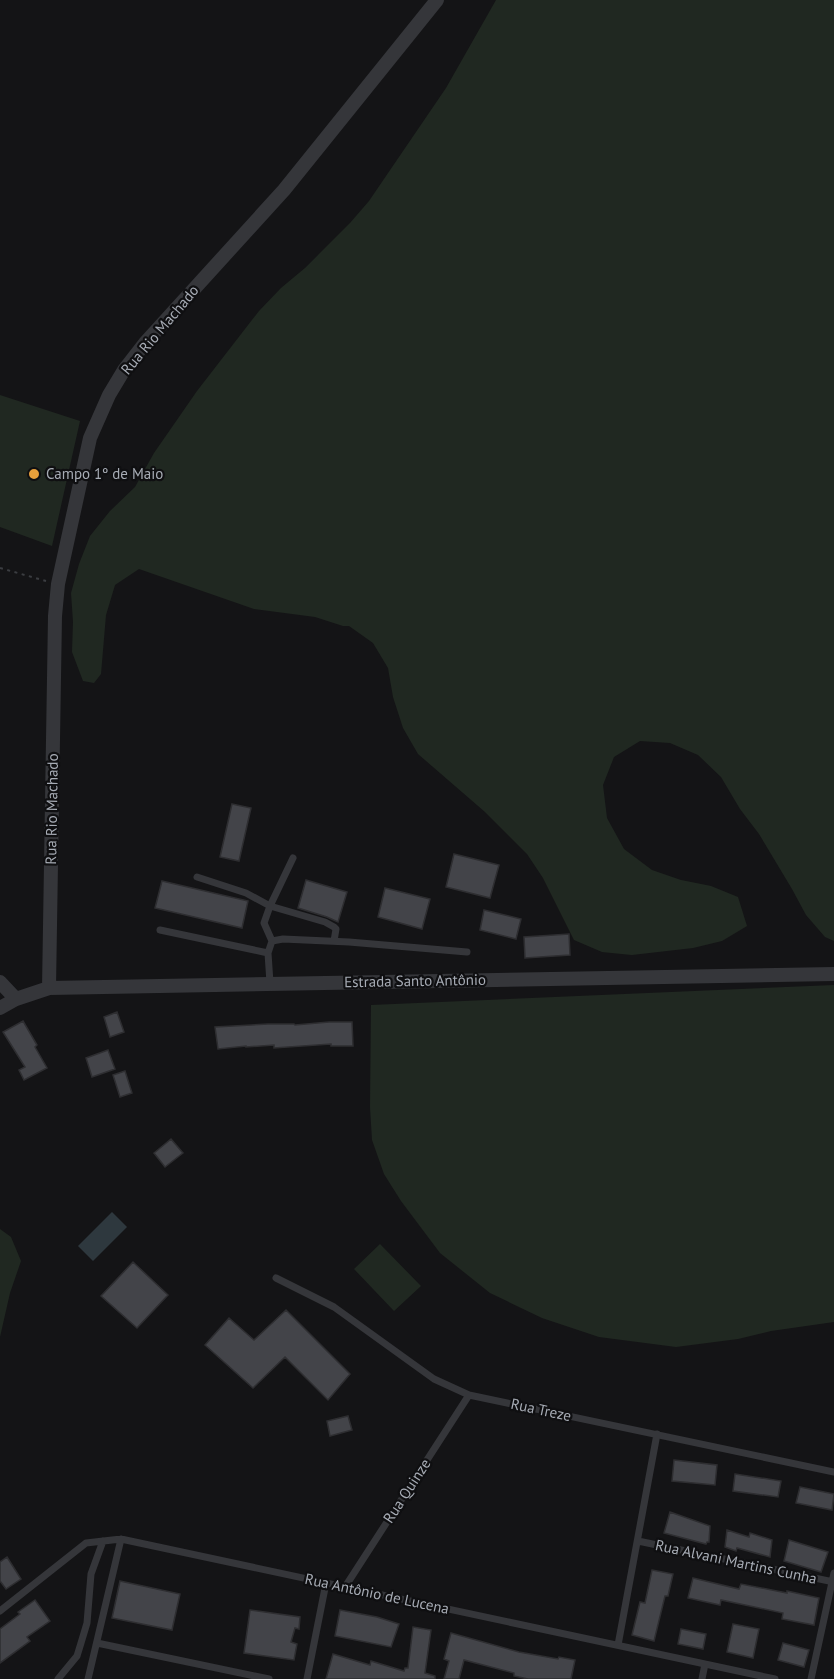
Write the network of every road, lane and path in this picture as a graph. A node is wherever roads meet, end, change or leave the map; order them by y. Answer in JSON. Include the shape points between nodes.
{"nodes":[{"id":1,"x":437,"y":0,"type":"edge"},
{"id":2,"x":0,"y":568,"type":"edge"},
{"id":3,"x":58,"y":584,"type":"junction"},
{"id":4,"x":293,"y":858,"type":"dead end"},
{"id":5,"x":197,"y":877,"type":"dead end"},
{"id":6,"x":270,"y":906,"type":"junction"},
{"id":7,"x":160,"y":930,"type":"dead end"},
{"id":8,"x":272,"y":941,"type":"junction"},
{"id":9,"x":334,"y":941,"type":"junction"},
{"id":10,"x":467,"y":952,"type":"dead end"},
{"id":11,"x":268,"y":953,"type":"junction"},
{"id":12,"x":834,"y":974,"type":"edge"},
{"id":13,"x":0,"y":982,"type":"edge"},
{"id":14,"x":270,"y":983,"type":"junction"},
{"id":15,"x":49,"y":988,"type":"junction"},
{"id":16,"x":16,"y":999,"type":"junction"},
{"id":17,"x":0,"y":1008,"type":"edge"},
{"id":18,"x":276,"y":1278,"type":"dead end"},
{"id":19,"x":469,"y":1395,"type":"junction"},
{"id":20,"x":657,"y":1434,"type":"junction"},
{"id":21,"x":834,"y":1472,"type":"edge"},
{"id":22,"x":122,"y":1539,"type":"junction"},
{"id":23,"x":103,"y":1541,"type":"junction"},
{"id":24,"x":638,"y":1541,"type":"junction"},
{"id":25,"x":834,"y":1573,"type":"edge"},
{"id":26,"x":833,"y":1582,"type":"edge"},
{"id":27,"x":326,"y":1583,"type":"junction"},
{"id":28,"x":345,"y":1587,"type":"junction"},
{"id":29,"x":0,"y":1611,"type":"edge"},
{"id":30,"x":97,"y":1643,"type":"junction"},
{"id":31,"x":618,"y":1645,"type":"junction"},
{"id":32,"x":705,"y":1664,"type":"junction"},
{"id":33,"x":58,"y":1679,"type":"edge"},
{"id":34,"x":88,"y":1679,"type":"edge"},
{"id":35,"x":269,"y":1679,"type":"edge"},
{"id":36,"x":307,"y":1679,"type":"edge"},
{"id":37,"x":702,"y":1679,"type":"edge"},
{"id":38,"x":775,"y":1679,"type":"edge"},
{"id":39,"x":811,"y":1679,"type":"edge"}],
"edges":[{"from":1,"to":3,"type":"street","name":"Rua Rio Machado","via":[[284,190],[124,370],[90,438]]},
{"from":2,"to":3,"type":"path"},
{"from":3,"to":15,"type":"street","name":"Rua Rio Machado"},
{"from":4,"to":6,"type":"lane"},
{"from":5,"to":6,"type":"lane","via":[[246,893]]},
{"from":6,"to":8,"type":"lane","via":[[264,923]]},
{"from":6,"to":9,"type":"lane","via":[[325,922],[336,929]]},
{"from":7,"to":11,"type":"lane"},
{"from":8,"to":9,"type":"lane"},
{"from":8,"to":11,"type":"lane"},
{"from":9,"to":10,"type":"lane"},
{"from":11,"to":14,"type":"lane"},
{"from":12,"to":14,"type":"street","name":"Estrada Santo Antônio"},
{"from":13,"to":16,"type":"street"},
{"from":14,"to":15,"type":"street","name":"Estrada Santo Antônio"},
{"from":15,"to":16,"type":"street","name":"Estrada Santo Antônio"},
{"from":16,"to":17,"type":"street","name":"Estrada Santo Antônio"},
{"from":18,"to":19,"type":"lane","name":"Rua Treze","via":[[334,1307],[434,1378]]},
{"from":19,"to":20,"type":"lane","name":"Rua Treze"},
{"from":19,"to":28,"type":"lane","name":"Rua Quinze"},
{"from":20,"to":21,"type":"lane","name":"Rua Treze"},
{"from":20,"to":24,"type":"lane"},
{"from":22,"to":23,"type":"lane","name":"Rua Antônio de Lucena"},
{"from":22,"to":27,"type":"lane","name":"Rua Antônio de Lucena"},
{"from":22,"to":30,"type":"lane"},
{"from":23,"to":29,"type":"lane","name":"Rua Antônio de Lucena","via":[[86,1543]]},
{"from":23,"to":33,"type":"lane","via":[[91,1574],[87,1623],[81,1643]]},
{"from":24,"to":26,"type":"lane","name":"Rua Alvani Martins Cunha"},
{"from":24,"to":31,"type":"lane"},
{"from":25,"to":26,"type":"lane"},
{"from":26,"to":39,"type":"lane"},
{"from":27,"to":28,"type":"lane","name":"Rua Antônio de Lucena"},
{"from":27,"to":36,"type":"lane"},
{"from":28,"to":31,"type":"lane","name":"Rua Antônio de Lucena"},
{"from":30,"to":34,"type":"lane"},
{"from":30,"to":35,"type":"lane"},
{"from":31,"to":32,"type":"lane","name":"Rua Antônio de Lucena"},
{"from":32,"to":37,"type":"lane"},
{"from":32,"to":38,"type":"lane","name":"Rua Antônio de Lucena"}]}
